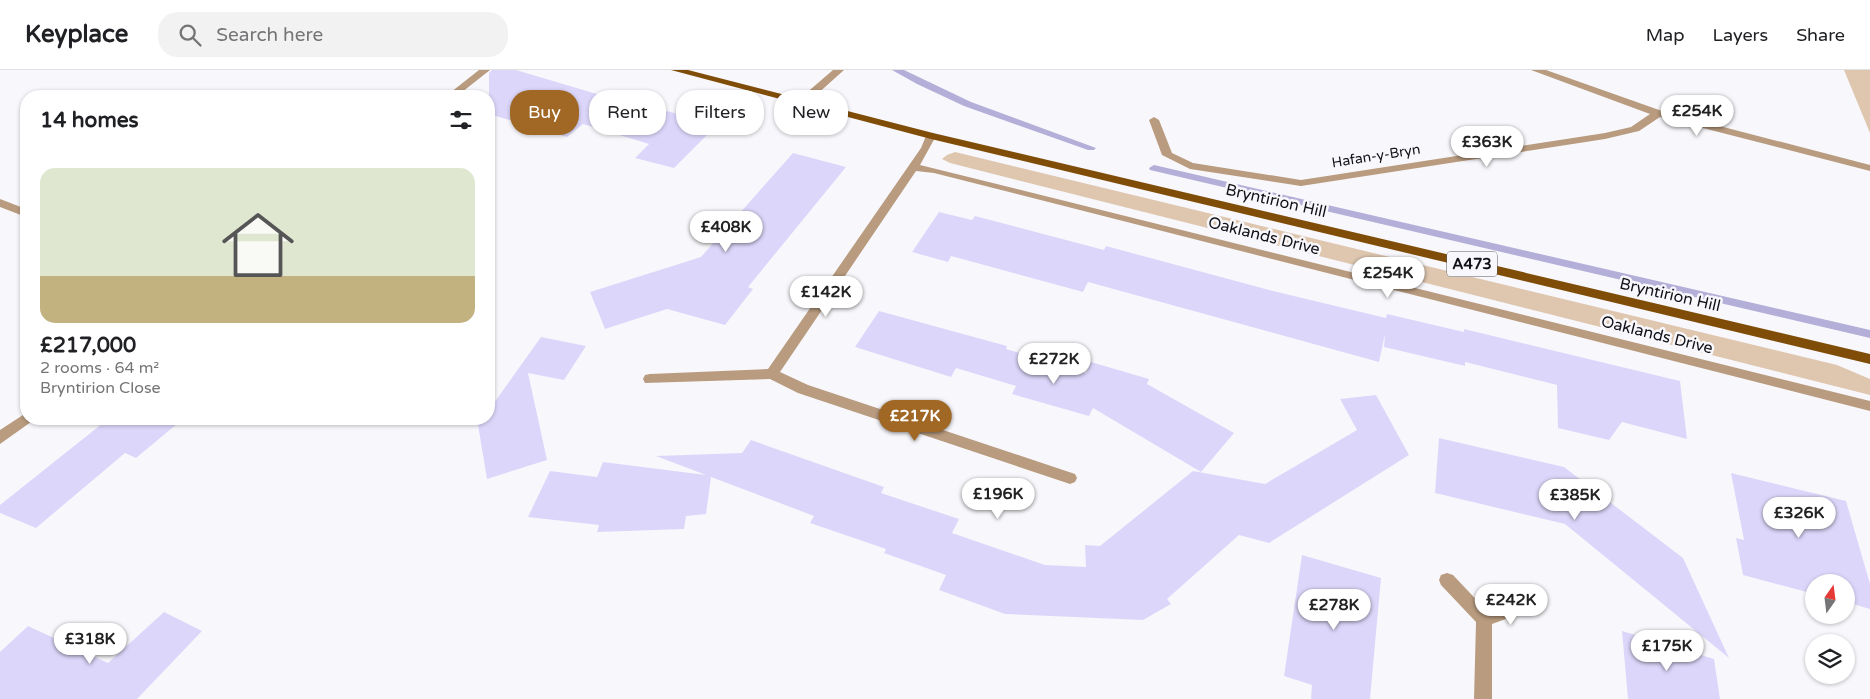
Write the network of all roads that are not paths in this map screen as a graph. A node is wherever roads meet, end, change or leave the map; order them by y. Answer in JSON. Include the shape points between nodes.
{"nodes":[{"id":1,"x":485,"y":70,"type":"edge"},
{"id":2,"x":676,"y":70,"type":"edge"},
{"id":3,"x":839,"y":70,"type":"edge"},
{"id":4,"x":1536,"y":70,"type":"edge"},
{"id":5,"x":459,"y":90,"type":"edge"},
{"id":6,"x":816,"y":90,"type":"edge"},
{"id":7,"x":774,"y":96,"type":"edge"},
{"id":8,"x":1658,"y":113,"type":"junction"},
{"id":9,"x":848,"y":115,"type":"edge"},
{"id":10,"x":1154,"y":120,"type":"dead end"},
{"id":11,"x":931,"y":136,"type":"junction"},
{"id":12,"x":911,"y":167,"type":"junction"},
{"id":13,"x":1870,"y":168,"type":"edge"},
{"id":14,"x":0,"y":203,"type":"edge"},
{"id":15,"x":20,"y":211,"type":"edge"},
{"id":16,"x":1870,"y":359,"type":"edge"},
{"id":17,"x":772,"y":374,"type":"junction"},
{"id":18,"x":650,"y":379,"type":"dead end"},
{"id":19,"x":1870,"y":406,"type":"edge"},
{"id":20,"x":20,"y":423,"type":"edge"},
{"id":21,"x":0,"y":438,"type":"edge"},
{"id":22,"x":1070,"y":478,"type":"dead end"},
{"id":23,"x":1447,"y":580,"type":"dead end"},
{"id":24,"x":1527,"y":604,"type":"dead end"},
{"id":25,"x":1484,"y":619,"type":"junction"},
{"id":26,"x":1483,"y":699,"type":"edge"}],
"edges":[{"from":1,"to":5,"type":"street"},
{"from":2,"to":7,"type":"main road","name":"Bryntirion Hill","number":"A473"},
{"from":3,"to":6,"type":"street"},
{"from":4,"to":8,"type":"street"},
{"from":8,"to":10,"type":"street","name":"Hafan-y-Bryn","via":[[1635,129],[1605,136],[1300,183],[1190,166],[1166,155]]},
{"from":8,"to":13,"type":"street"},
{"from":9,"to":11,"type":"main road","name":"Bryntirion Hill","number":"A473"},
{"from":11,"to":12,"type":"street"},
{"from":11,"to":16,"type":"main road","name":"Bryntirion Hill","number":"A473"},
{"from":12,"to":17,"type":"street"},
{"from":12,"to":19,"type":"street","name":"Oaklands Drive"},
{"from":14,"to":15,"type":"street"},
{"from":17,"to":18,"type":"street"},
{"from":17,"to":22,"type":"street","via":[[803,390]]},
{"from":20,"to":21,"type":"street"},
{"from":23,"to":25,"type":"street"},
{"from":24,"to":25,"type":"street"},
{"from":25,"to":26,"type":"street"}]}
